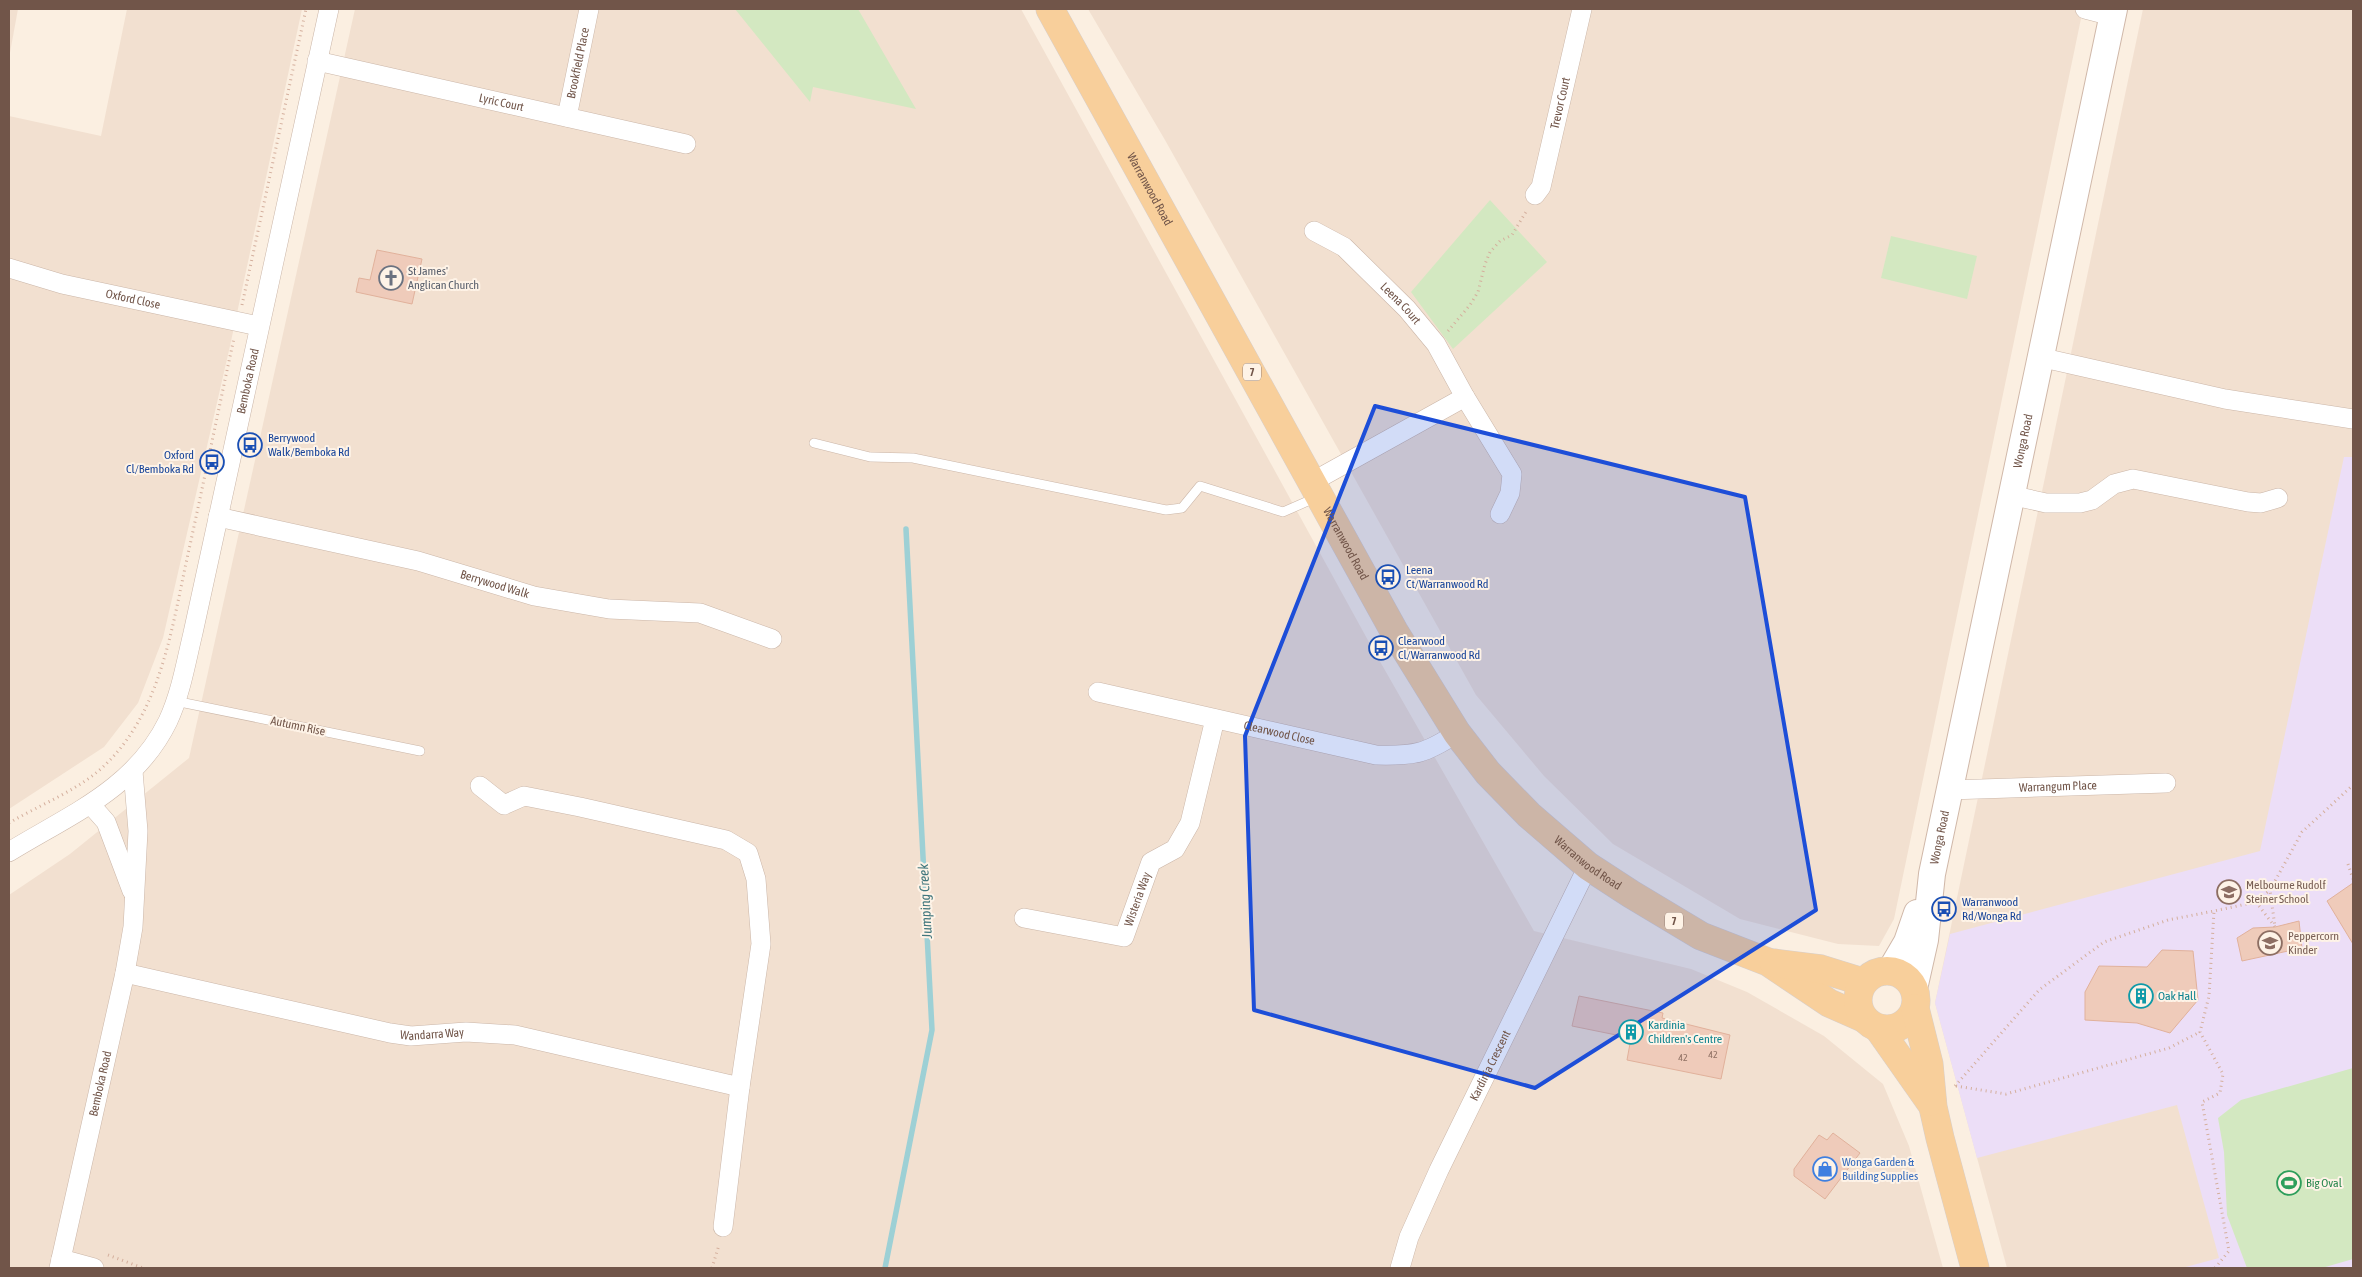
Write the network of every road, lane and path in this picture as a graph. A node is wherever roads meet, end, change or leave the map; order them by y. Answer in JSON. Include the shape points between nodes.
{"nodes":[{"id":1,"x":306,"y":9,"type":"edge"},
{"id":2,"x":329,"y":9,"type":"edge"},
{"id":3,"x":589,"y":9,"type":"edge"},
{"id":4,"x":1050,"y":9,"type":"edge"},
{"id":5,"x":1582,"y":9,"type":"edge"},
{"id":6,"x":2084,"y":9,"type":"edge"},
{"id":7,"x":2113,"y":12,"type":"edge"},
{"id":8,"x":317,"y":61,"type":"junction"},
{"id":9,"x":567,"y":117,"type":"junction"},
{"id":10,"x":686,"y":144,"type":"dead end"},
{"id":11,"x":1536,"y":195,"type":"joint"},
{"id":12,"x":1314,"y":231,"type":"dead end"},
{"id":13,"x":9,"y":268,"type":"edge"},
{"id":14,"x":238,"y":322,"type":"junction"},
{"id":15,"x":258,"y":326,"type":"junction"},
{"id":16,"x":1436,"y":344,"type":"junction"},
{"id":17,"x":2039,"y":357,"type":"junction"},
{"id":18,"x":1464,"y":397,"type":"junction"},
{"id":19,"x":2353,"y":419,"type":"edge"},
{"id":20,"x":814,"y":443,"type":"dead end"},
{"id":21,"x":1316,"y":489,"type":"junction"},
{"id":22,"x":2010,"y":496,"type":"junction"},
{"id":23,"x":2278,"y":498,"type":"dead end"},
{"id":24,"x":1500,"y":514,"type":"dead end"},
{"id":25,"x":218,"y":517,"type":"junction"},
{"id":26,"x":772,"y":639,"type":"dead end"},
{"id":27,"x":1098,"y":692,"type":"dead end"},
{"id":28,"x":176,"y":701,"type":"junction"},
{"id":29,"x":1215,"y":719,"type":"junction"},
{"id":30,"x":1457,"y":733,"type":"junction"},
{"id":31,"x":420,"y":751,"type":"dead end"},
{"id":32,"x":133,"y":772,"type":"junction"},
{"id":33,"x":2166,"y":783,"type":"dead end"},
{"id":34,"x":2353,"y":785,"type":"edge"},
{"id":35,"x":480,"y":786,"type":"dead end"},
{"id":36,"x":1949,"y":790,"type":"junction"},
{"id":37,"x":91,"y":805,"type":"junction"},
{"id":38,"x":9,"y":823,"type":"edge"},
{"id":39,"x":9,"y":852,"type":"edge"},
{"id":40,"x":2348,"y":864,"type":"dead end"},
{"id":41,"x":1588,"y":866,"type":"junction"},
{"id":42,"x":1932,"y":874,"type":"junction"},
{"id":43,"x":2353,"y":879,"type":"edge"},
{"id":44,"x":2270,"y":890,"type":"junction"},
{"id":45,"x":134,"y":898,"type":"junction"},
{"id":46,"x":2256,"y":902,"type":"junction"},
{"id":47,"x":2214,"y":911,"type":"junction"},
{"id":48,"x":1024,"y":918,"type":"dead end"},
{"id":49,"x":1768,"y":962,"type":"junction"},
{"id":50,"x":1890,"y":971,"type":"junction"},
{"id":51,"x":125,"y":973,"type":"junction"},
{"id":52,"x":1864,"y":982,"type":"junction"},
{"id":53,"x":1914,"y":998,"type":"junction"},
{"id":54,"x":1871,"y":1023,"type":"junction"},
{"id":55,"x":2200,"y":1032,"type":"junction"},
{"id":56,"x":740,"y":1087,"type":"junction"},
{"id":57,"x":1933,"y":1108,"type":"junction"},
{"id":58,"x":723,"y":1227,"type":"joint"},
{"id":59,"x":98,"y":1260,"type":"edge"},
{"id":60,"x":59,"y":1264,"type":"edge"},
{"id":61,"x":143,"y":1268,"type":"edge"},
{"id":62,"x":712,"y":1268,"type":"edge"},
{"id":63,"x":1400,"y":1268,"type":"edge"},
{"id":64,"x":1975,"y":1268,"type":"edge"},
{"id":65,"x":2215,"y":1268,"type":"edge"}],
"edges":[{"from":1,"to":14,"type":"path"},
{"from":2,"to":8,"type":"street","name":"Bemboka Road"},
{"from":3,"to":9,"type":"street","name":"Brookfield Place"},
{"from":4,"to":21,"type":"main road","name":"Warranwood Road","number":"7"},
{"from":5,"to":11,"type":"street","name":"Trevor Court","via":[[1541,187]]},
{"from":6,"to":7,"type":"street"},
{"from":7,"to":17,"type":"main road","name":"Wonga Road"},
{"from":8,"to":9,"type":"street","name":"Lyric Court"},
{"from":8,"to":15,"type":"street","name":"Bemboka Road"},
{"from":9,"to":10,"type":"street","name":"Lyric Court"},
{"from":11,"to":16,"type":"path","via":[[1512,235],[1500,241],[1490,252],[1478,292],[1470,305]]},
{"from":12,"to":16,"type":"street","name":"Leena Court","via":[[1344,247],[1407,309]]},
{"from":13,"to":14,"type":"street","name":"Oxford Close","via":[[62,284]]},
{"from":14,"to":15,"type":"street","name":"Oxford Close"},
{"from":14,"to":38,"type":"path","via":[[165,654],[146,706],[131,736],[108,763],[69,790]]},
{"from":15,"to":25,"type":"street","name":"Bemboka Road"},
{"from":16,"to":18,"type":"street","name":"Leena Court"},
{"from":17,"to":19,"type":"street","via":[[2225,399]]},
{"from":17,"to":22,"type":"main road","name":"Wonga Road"},
{"from":18,"to":21,"type":"street"},
{"from":18,"to":24,"type":"street","name":"Leena Court","via":[[1512,474],[1510,493]]},
{"from":20,"to":21,"type":"lane","via":[[870,457],[913,458],[1166,510],[1182,508],[1200,486],[1283,512]]},
{"from":21,"to":30,"type":"main road","name":"Warranwood Road","number":"7","via":[[1394,631]]},
{"from":22,"to":23,"type":"street","via":[[2046,503],[2080,503],[2092,500],[2114,484],[2133,479],[2248,502],[2261,503]]},
{"from":22,"to":36,"type":"main road","name":"Wonga Road"},
{"from":25,"to":26,"type":"street","name":"Berrywood Walk","via":[[418,561],[534,596],[609,609],[700,613]]},
{"from":25,"to":28,"type":"street","name":"Bemboka Road"},
{"from":27,"to":29,"type":"street","name":"Clearwood Close"},
{"from":28,"to":31,"type":"lane","name":"Autumn Rise"},
{"from":28,"to":32,"type":"street","name":"Bemboka Road","via":[[154,745]]},
{"from":29,"to":30,"type":"street","name":"Clearwood Close","via":[[1376,755],[1404,755],[1431,750]]},
{"from":29,"to":48,"type":"street","name":"Wisteria Way","via":[[1190,823],[1175,849],[1151,862],[1124,937]]},
{"from":30,"to":41,"type":"main road","name":"Warranwood Road","number":"7","via":[[1488,773],[1529,815]]},
{"from":32,"to":37,"type":"street","name":"Bemboka Road"},
{"from":32,"to":45,"type":"street","name":"Bemboka Road","via":[[138,831]]},
{"from":33,"to":36,"type":"street","name":"Warrangum Place"},
{"from":34,"to":44,"type":"path","via":[[2302,832]]},
{"from":35,"to":56,"type":"street","via":[[504,805],[524,796],[571,805],[726,840],[748,853],[756,879],[761,944]]},
{"from":36,"to":42,"type":"main road","name":"Wonga Road"},
{"from":37,"to":39,"type":"street"},
{"from":37,"to":45,"type":"street","name":"Bemboka Road","via":[[106,822]]},
{"from":40,"to":43,"type":"path"},
{"from":41,"to":49,"type":"main road","name":"Warranwood Road","number":"7","via":[[1689,930]]},
{"from":41,"to":63,"type":"street","name":"Kardinia Crescent","via":[[1438,1170],[1408,1237]]},
{"from":42,"to":50,"type":"main road","name":"Wonga Road","via":[[1907,942]]},
{"from":42,"to":53,"type":"main road","name":"Wonga Road","via":[[1925,940]]},
{"from":44,"to":46,"type":"path"},
{"from":44,"to":46,"type":"path","via":[[2275,927]]},
{"from":45,"to":51,"type":"street","name":"Bemboka Road"},
{"from":46,"to":47,"type":"path"},
{"from":47,"to":55,"type":"path","via":[[2209,996]]},
{"from":47,"to":55,"type":"path","via":[[2168,920],[2104,942],[2039,990],[1955,1086],[2006,1094],[2169,1048]]},
{"from":49,"to":52,"type":"main road","name":"Warranwood Road","number":"7","via":[[1821,969]]},
{"from":49,"to":54,"type":"main road","name":"Warranwood Road","number":"7","via":[[1829,1003]]},
{"from":50,"to":52,"type":"main road","via":[[1871,976]]},
{"from":50,"to":53,"type":"main road","via":[[1908,980]]},
{"from":51,"to":56,"type":"street","name":"Wandarra Way","via":[[390,1033],[411,1036],[466,1032],[515,1035]]},
{"from":51,"to":60,"type":"street","name":"Bemboka Road"},
{"from":52,"to":54,"type":"main road","number":"7","via":[[1857,1000]]},
{"from":53,"to":54,"type":"main road","via":[[1905,1023],[1887,1030]]},
{"from":53,"to":57,"type":"main road","name":"Wonga Road","number":"7","via":[[1929,1064]]},
{"from":54,"to":57,"type":"main road","name":"Wonga Road","number":"7","via":[[1914,1077]]},
{"from":55,"to":65,"type":"path","via":[[2223,1074],[2220,1092],[2202,1102],[2229,1251]]},
{"from":56,"to":58,"type":"street"},
{"from":57,"to":64,"type":"main road","name":"Wonga Road","number":"7"},
{"from":58,"to":62,"type":"path"},
{"from":59,"to":60,"type":"street"},
{"from":59,"to":61,"type":"path"}]}
